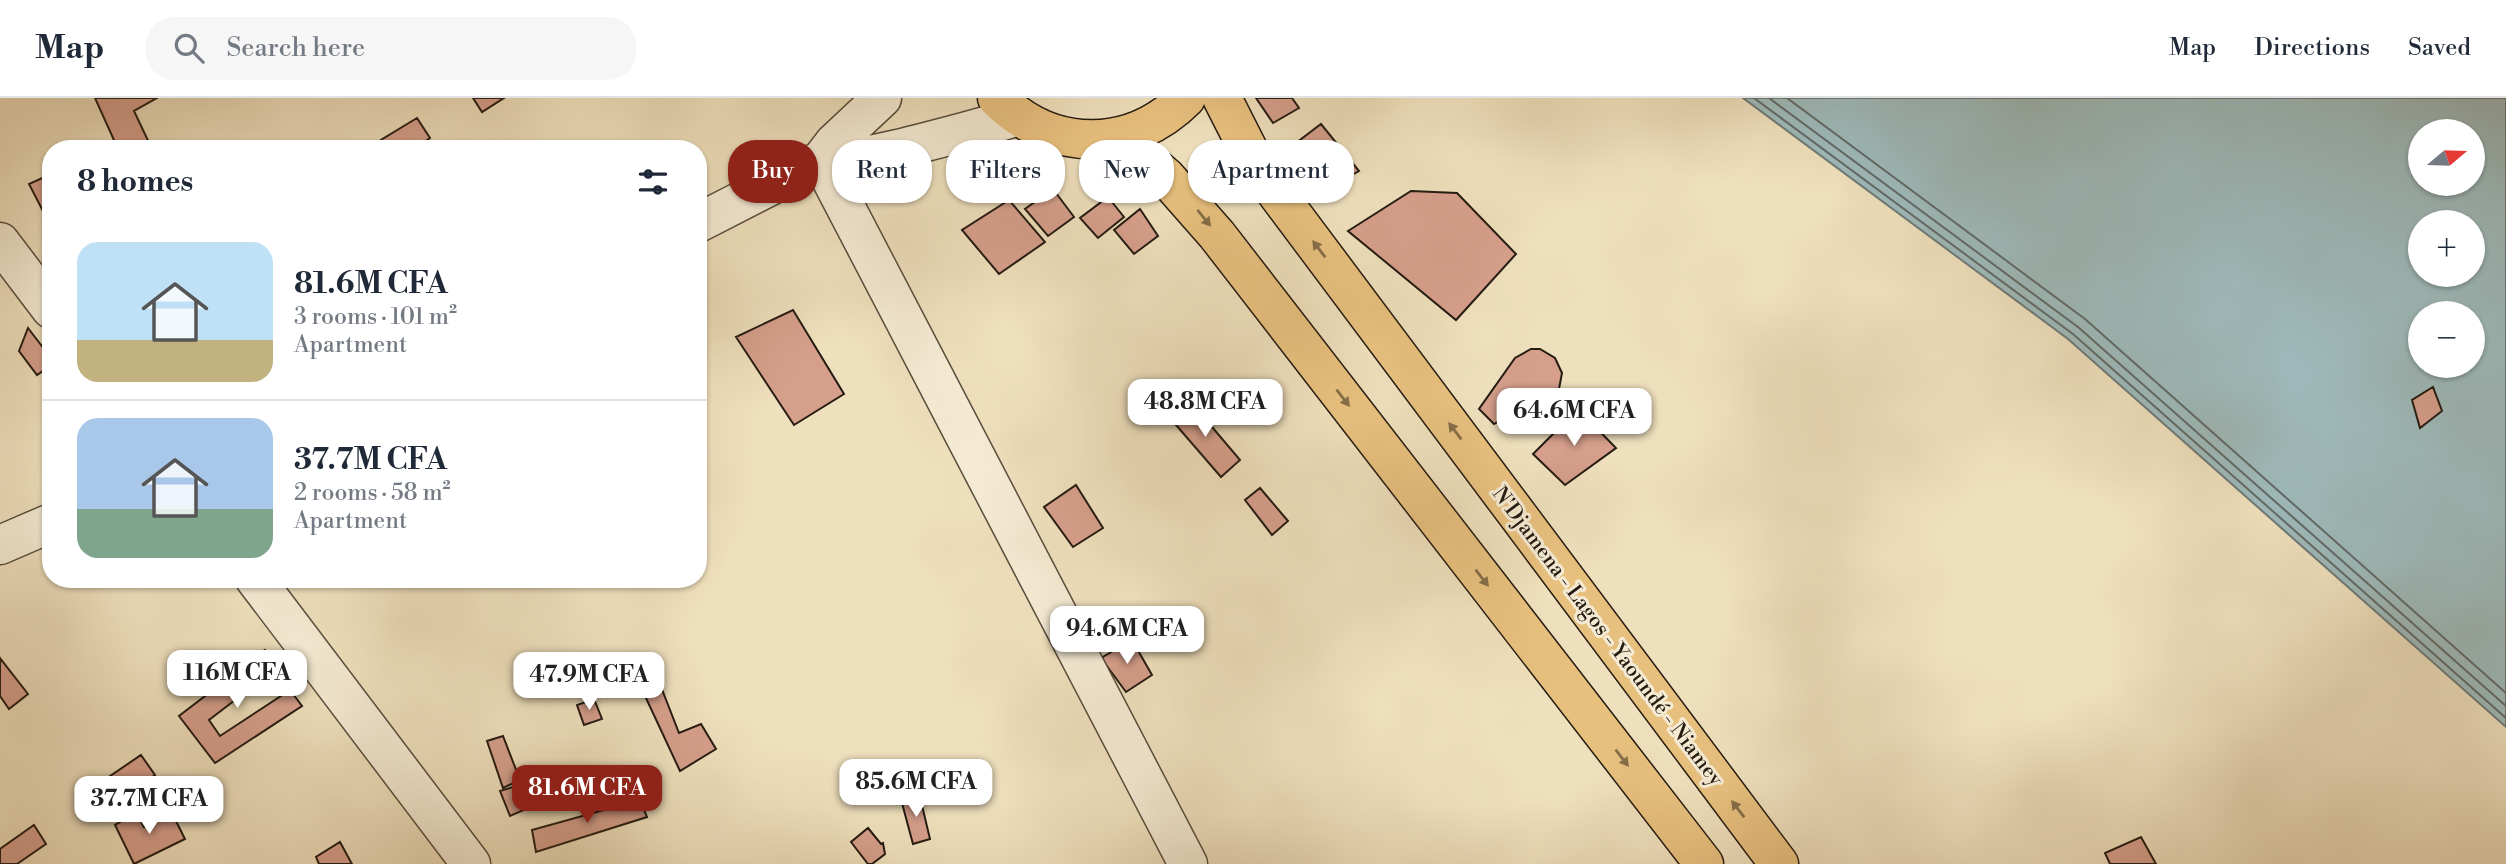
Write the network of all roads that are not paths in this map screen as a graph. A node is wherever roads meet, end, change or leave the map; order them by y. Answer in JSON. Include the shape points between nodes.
{"nodes":[{"id":1,"x":882,"y":98,"type":"edge"},
{"id":2,"x":1186,"y":98,"type":"edge"},
{"id":3,"x":1222,"y":98,"type":"edge"},
{"id":4,"x":1007,"y":107,"type":"edge"},
{"id":5,"x":1119,"y":137,"type":"junction"},
{"id":6,"x":821,"y":160,"type":"junction"},
{"id":7,"x":707,"y":218,"type":"edge"},
{"id":8,"x":0,"y":242,"type":"edge"},
{"id":9,"x":42,"y":297,"type":"edge"},
{"id":10,"x":42,"y":527,"type":"edge"},
{"id":11,"x":0,"y":545,"type":"edge"},
{"id":12,"x":262,"y":588,"type":"edge"},
{"id":13,"x":471,"y":864,"type":"edge"},
{"id":14,"x":1188,"y":864,"type":"edge"},
{"id":15,"x":1704,"y":864,"type":"edge"},
{"id":16,"x":1779,"y":864,"type":"edge"}],
"edges":[{"from":1,"to":6,"type":"street"},
{"from":2,"to":5,"type":"highway","via":[[1147,128]]},
{"from":16,"to":3,"type":"highway","name":"N'Djamena - Lagos - Yaoundé - Niamey","one_way":true,"via":[[1278,195],[1254,161]]},
{"from":4,"to":5,"type":"highway","via":[[1041,130],[1067,138]]},
{"from":4,"to":6,"type":"street","via":[[944,138],[863,158]]},
{"from":5,"to":15,"type":"highway","one_way":true,"via":[[1166,177],[1217,235]]},
{"from":6,"to":7,"type":"street"},
{"from":6,"to":14,"type":"street"},
{"from":8,"to":9,"type":"street"},
{"from":10,"to":11,"type":"street"},
{"from":12,"to":13,"type":"street"}]}
